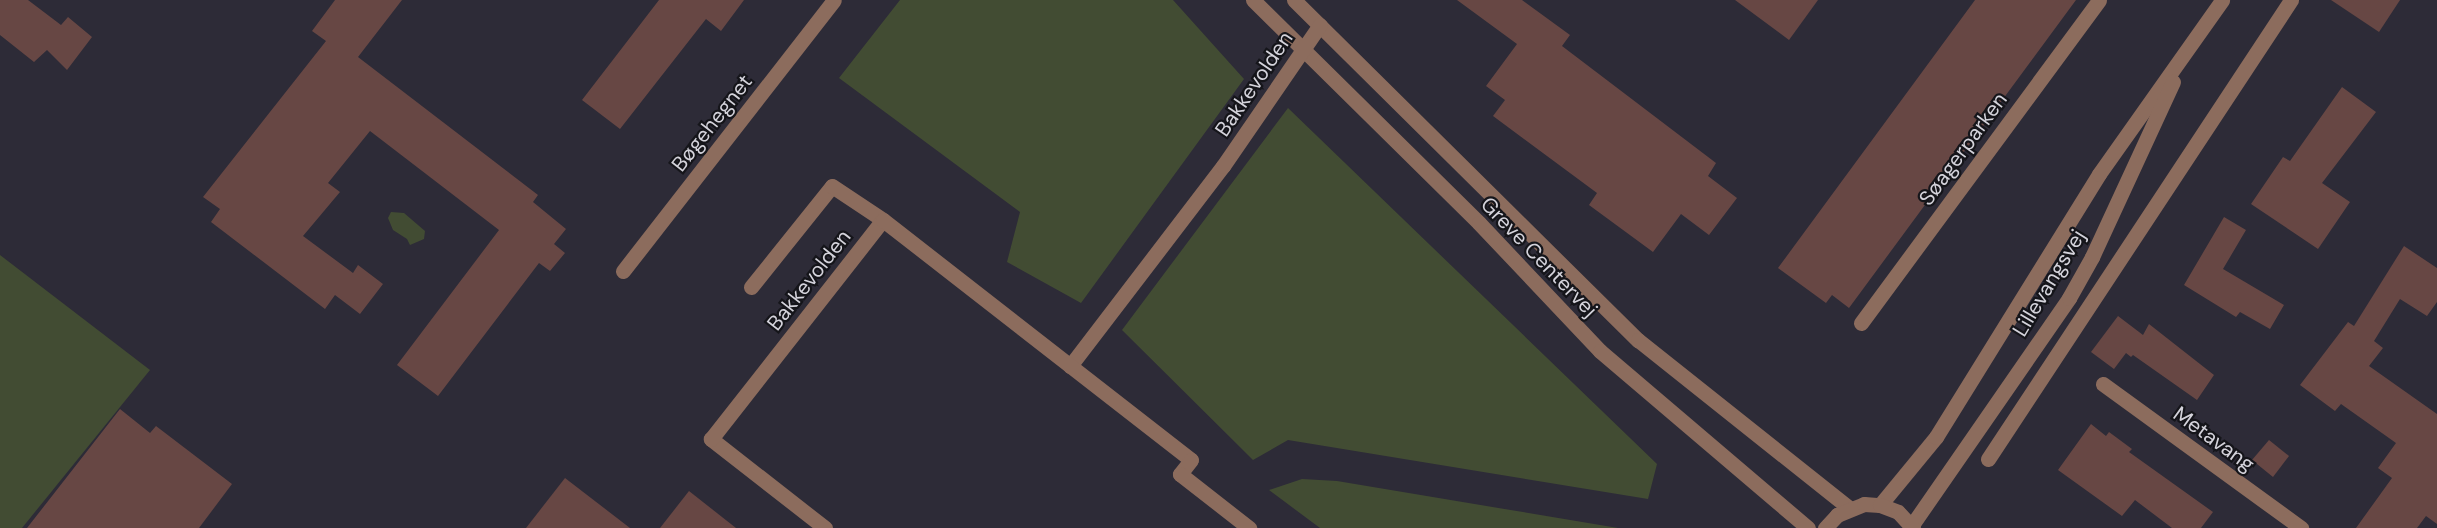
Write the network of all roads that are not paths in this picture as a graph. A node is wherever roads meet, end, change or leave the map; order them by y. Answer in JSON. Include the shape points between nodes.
{"nodes":[{"id":1,"x":834,"y":0,"type":"edge"},
{"id":2,"x":1253,"y":0,"type":"edge"},
{"id":3,"x":1294,"y":0,"type":"edge"},
{"id":4,"x":2099,"y":0,"type":"edge"},
{"id":5,"x":2222,"y":0,"type":"edge"},
{"id":6,"x":2291,"y":0,"type":"edge"},
{"id":7,"x":1320,"y":26,"type":"junction"},
{"id":8,"x":2192,"y":44,"type":"junction"},
{"id":9,"x":1302,"y":51,"type":"junction"},
{"id":10,"x":883,"y":220,"type":"junction"},
{"id":11,"x":623,"y":271,"type":"dead end"},
{"id":12,"x":752,"y":287,"type":"dead end"},
{"id":13,"x":1861,"y":322,"type":"dead end"},
{"id":14,"x":1070,"y":366,"type":"junction"},
{"id":15,"x":2103,"y":384,"type":"dead end"},
{"id":16,"x":1988,"y":459,"type":"dead end"},
{"id":17,"x":1880,"y":505,"type":"junction"},
{"id":18,"x":1849,"y":508,"type":"junction"},
{"id":19,"x":1912,"y":526,"type":"edge"},
{"id":20,"x":825,"y":528,"type":"edge"},
{"id":21,"x":1249,"y":528,"type":"edge"},
{"id":22,"x":1808,"y":528,"type":"edge"},
{"id":23,"x":1825,"y":528,"type":"edge"},
{"id":24,"x":2301,"y":528,"type":"edge"}],
"edges":[{"from":1,"to":11,"type":"street","name":"Bøgehegnet"},
{"from":2,"to":9,"type":"street","name":"Greve Centervej"},
{"from":3,"to":7,"type":"street","name":"Greve Centervej"},
{"from":4,"to":13,"type":"street","name":"Søagerparken"},
{"from":5,"to":8,"type":"street","name":"Lillevangsvej"},
{"from":6,"to":16,"type":"street"},
{"from":7,"to":9,"type":"street","name":"Bakkevolden"},
{"from":7,"to":18,"type":"street","name":"Greve Centervej","via":[[1638,340]]},
{"from":8,"to":17,"type":"street","name":"Lillevangsvej","via":[[2099,174],[1936,437]]},
{"from":8,"to":19,"type":"street","name":"Lillevangsvej","via":[[2070,298]]},
{"from":9,"to":14,"type":"street","name":"Bakkevolden","via":[[1223,166]]},
{"from":9,"to":22,"type":"street","name":"Greve Centervej","via":[[1479,223],[1600,351]]},
{"from":10,"to":12,"type":"street","via":[[832,186]]},
{"from":10,"to":14,"type":"street"},
{"from":10,"to":20,"type":"street","name":"Bakkevolden","via":[[711,439]]},
{"from":14,"to":21,"type":"street","via":[[1191,460],[1180,474]]},
{"from":15,"to":24,"type":"street","name":"Metavang"},
{"from":17,"to":18,"type":"street"},
{"from":17,"to":19,"type":"street","via":[[1898,512]]},
{"from":18,"to":23,"type":"street"}]}
